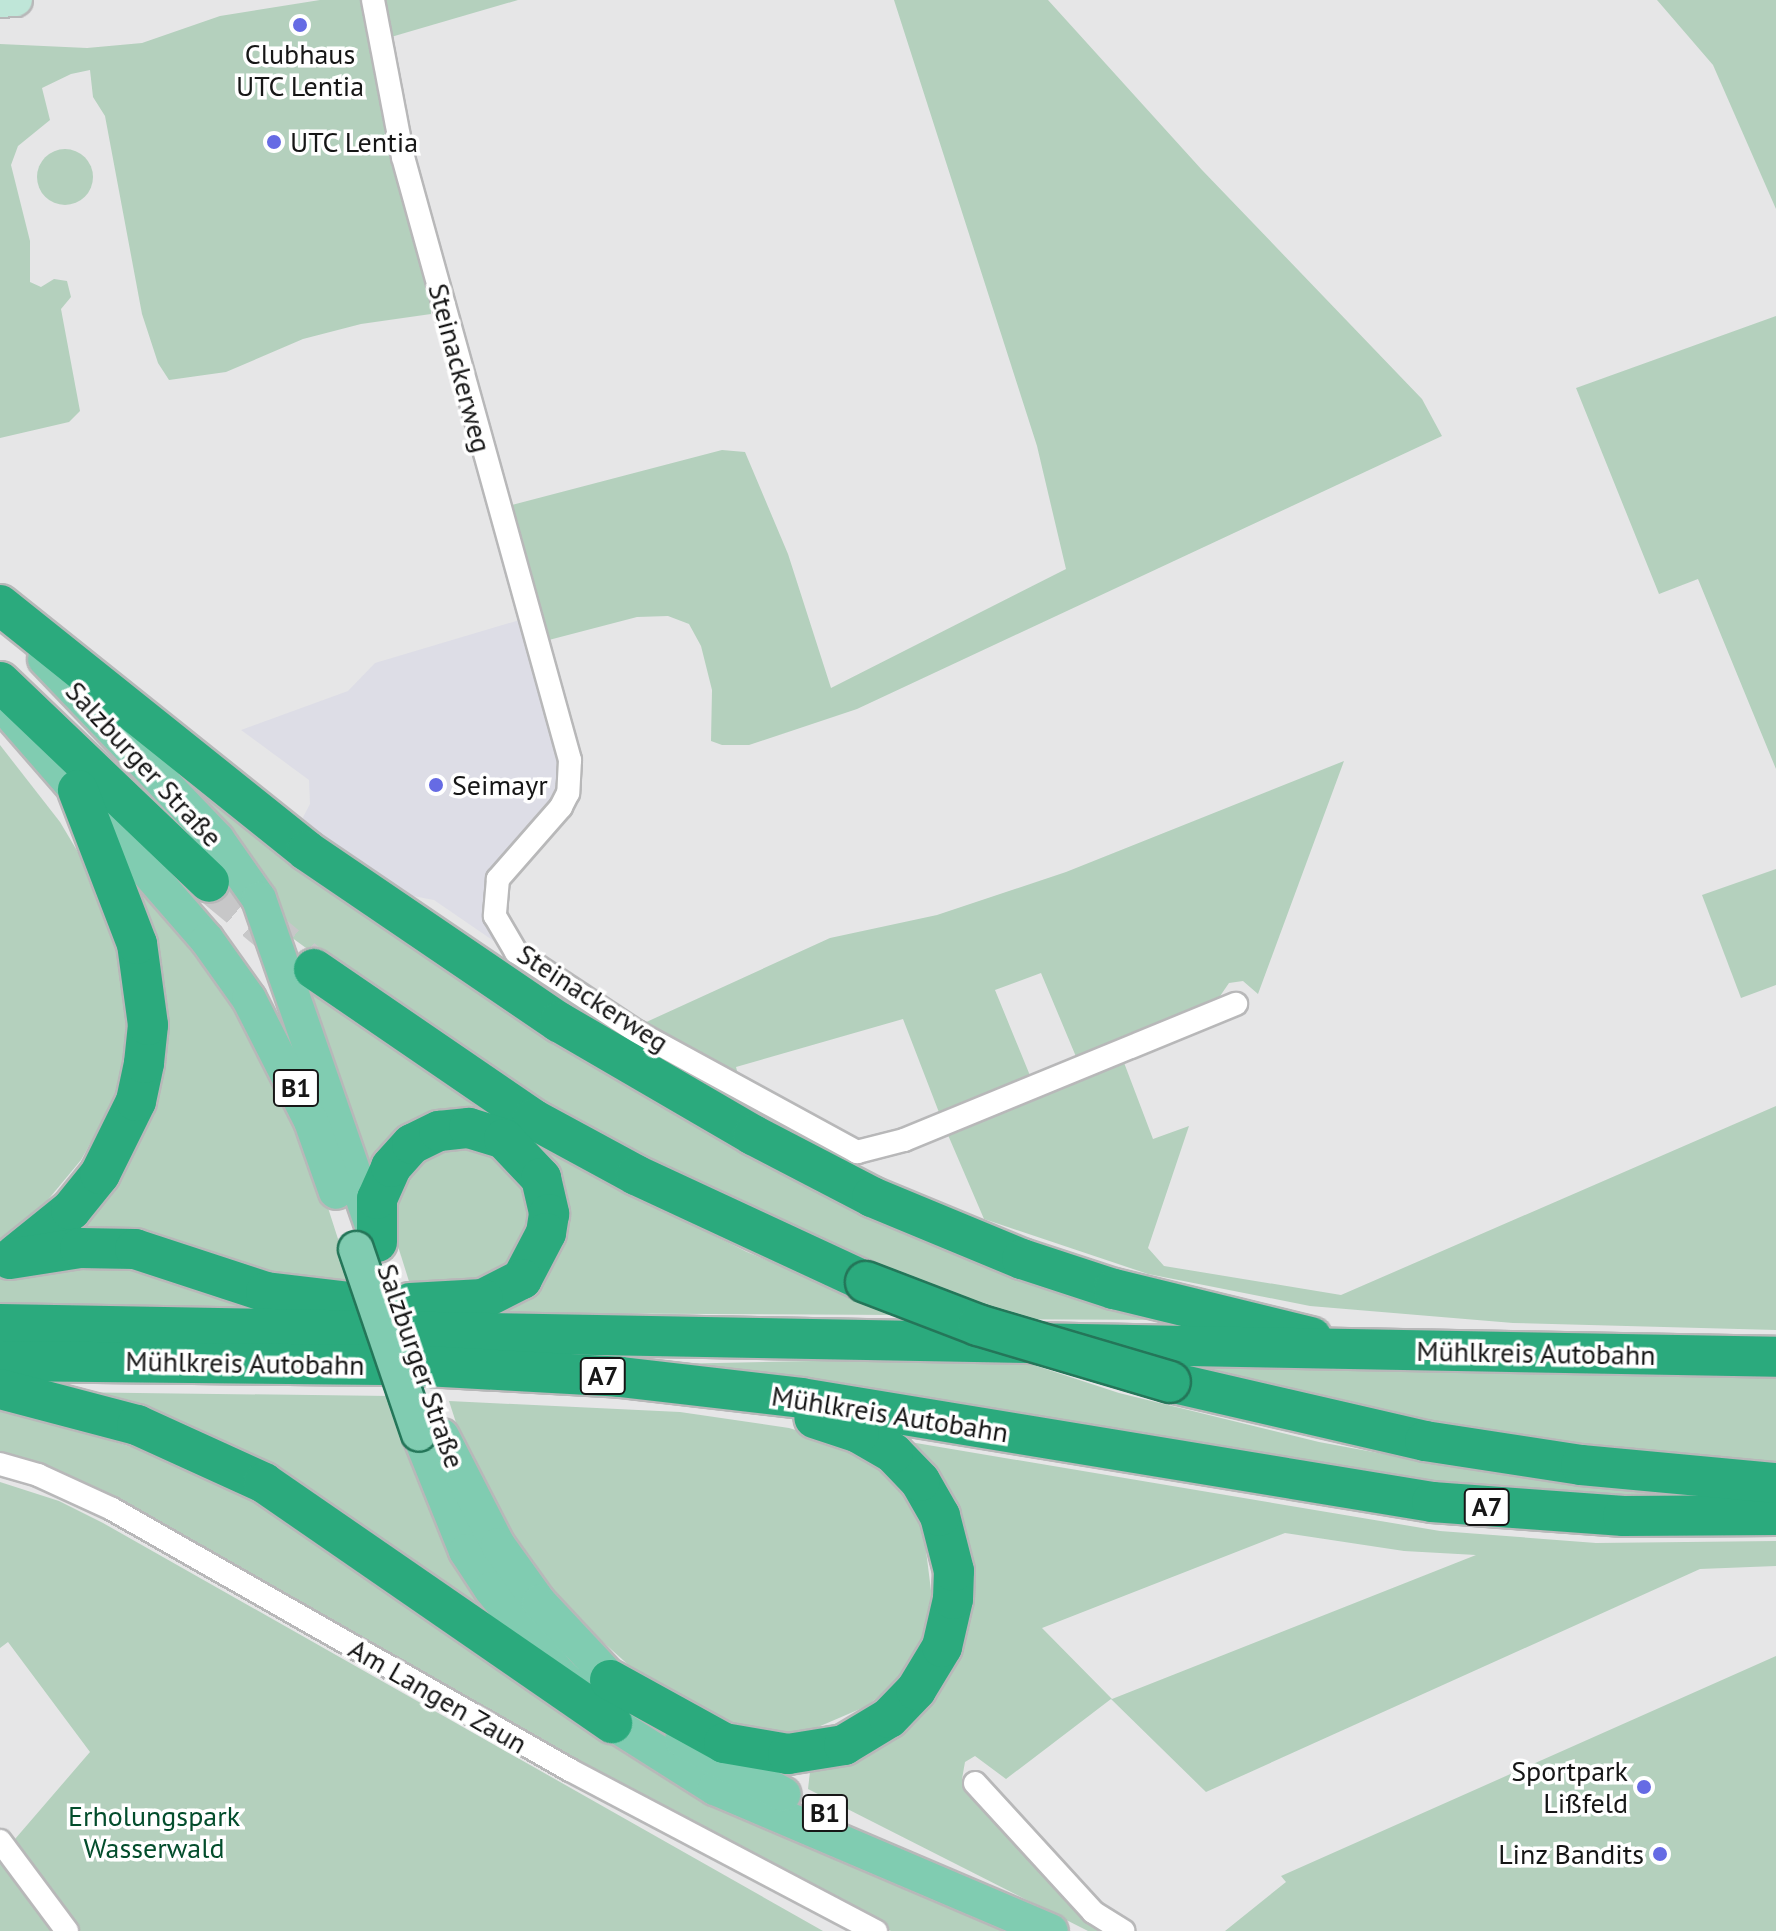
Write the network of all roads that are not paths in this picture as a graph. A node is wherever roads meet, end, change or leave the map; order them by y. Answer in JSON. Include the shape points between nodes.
{"nodes":[{"id":1,"x":16,"y":0,"type":"edge"},
{"id":2,"x":373,"y":0,"type":"edge"},
{"id":3,"x":0,"y":1,"type":"edge"},
{"id":4,"x":0,"y":605,"type":"edge"},
{"id":5,"x":0,"y":612,"type":"edge"},
{"id":6,"x":0,"y":682,"type":"edge"},
{"id":7,"x":0,"y":703,"type":"edge"},
{"id":8,"x":78,"y":790,"type":"junction"},
{"id":9,"x":209,"y":882,"type":"tunnel mouth"},
{"id":10,"x":314,"y":969,"type":"tunnel mouth"},
{"id":11,"x":1236,"y":1004,"type":"dead end"},
{"id":12,"x":371,"y":1248,"type":"junction"},
{"id":13,"x":5,"y":1261,"type":"edge"},
{"id":14,"x":0,"y":1324,"type":"edge"},
{"id":15,"x":1350,"y":1348,"type":"junction"},
{"id":16,"x":1776,"y":1357,"type":"edge"},
{"id":17,"x":0,"y":1361,"type":"edge"},
{"id":18,"x":0,"y":1377,"type":"edge"},
{"id":19,"x":0,"y":1389,"type":"edge"},
{"id":20,"x":430,"y":1435,"type":"junction"},
{"id":21,"x":0,"y":1464,"type":"edge"},
{"id":22,"x":1776,"y":1483,"type":"edge"},
{"id":23,"x":1776,"y":1515,"type":"edge"},
{"id":24,"x":610,"y":1680,"type":"junction"},
{"id":25,"x":612,"y":1723,"type":"junction"},
{"id":26,"x":975,"y":1783,"type":"dead end"},
{"id":27,"x":0,"y":1841,"type":"edge"},
{"id":28,"x":67,"y":1931,"type":"edge"},
{"id":29,"x":876,"y":1931,"type":"edge"},
{"id":30,"x":1051,"y":1931,"type":"edge"},
{"id":31,"x":1124,"y":1931,"type":"edge"}],
"edges":[{"from":1,"to":3,"type":"main road"},
{"from":2,"to":11,"type":"street","name":"Steinackerweg","via":[[407,172],[570,760],[568,793],[561,807],[498,879],[495,916],[516,952],[637,1032],[857,1152],[904,1140]]},
{"from":4,"to":15,"type":"highway","via":[[307,851],[559,1022],[753,1135],[872,1197],[1022,1259],[1114,1289]]},
{"from":5,"to":12,"type":"main road","name":"Salzburger Straße","number":"B1","via":[[200,821],[246,879],[286,970]]},
{"from":6,"to":9,"type":"highway"},
{"from":7,"to":8,"type":"main road","name":"Salzburger Straße","number":"B1"},
{"from":8,"to":12,"type":"main road","name":"Salzburger Straße","number":"B1","via":[[207,940],[249,999]]},
{"from":8,"to":13,"type":"highway","via":[[137,944],[148,1025],[144,1063],[131,1114],[100,1174],[71,1210]]},
{"from":10,"to":22,"type":"highway","bridge":true,"via":[[533,1119],[766,1239],[978,1325],[1170,1382],[1425,1441],[1581,1465]]},
{"from":12,"to":13,"type":"highway","via":[[377,1199],[391,1167],[412,1144],[439,1131],[469,1128],[504,1139],[541,1178],[549,1214],[541,1251],[509,1290],[470,1301],[299,1299],[159,1254],[113,1247]]},
{"from":12,"to":20,"type":"main road","name":"Salzburger Straße","number":"B1","bridge":true},
{"from":14,"to":15,"type":"highway","name":"Mühlkreis Autobahn","number":"A7"},
{"from":15,"to":16,"type":"highway","name":"Mühlkreis Autobahn","number":"A7"},
{"from":17,"to":23,"type":"highway","name":"Mühlkreis Autobahn","number":"A7","via":[[408,1365],[620,1377],[801,1398],[1432,1502],[1623,1516]]},
{"from":18,"to":24,"type":"highway","via":[[459,1384],[777,1410],[840,1425],[876,1443],[907,1466],[931,1498],[954,1571],[949,1624],[930,1672],[903,1706],[867,1734],[806,1753],[747,1749],[693,1730]]},
{"from":19,"to":25,"type":"highway","via":[[137,1425],[252,1476],[371,1552]]},
{"from":20,"to":24,"type":"main road","name":"Salzburger Straße","number":"B1","via":[[539,1602]]},
{"from":20,"to":25,"type":"main road","name":"Salzburger Straße","number":"B1","via":[[461,1538],[491,1589],[559,1674]]},
{"from":21,"to":29,"type":"street","name":"Am Langen Zaun","via":[[91,1498],[570,1770]]},
{"from":24,"to":30,"type":"main road","name":"Salzburger Straße","number":"B1","via":[[645,1714],[691,1746],[921,1858]]},
{"from":25,"to":30,"type":"main road","name":"Salzburger Straße","number":"B1","via":[[715,1788]]},
{"from":26,"to":31,"type":"street","via":[[1093,1912]]},
{"from":27,"to":28,"type":"street"}]}
